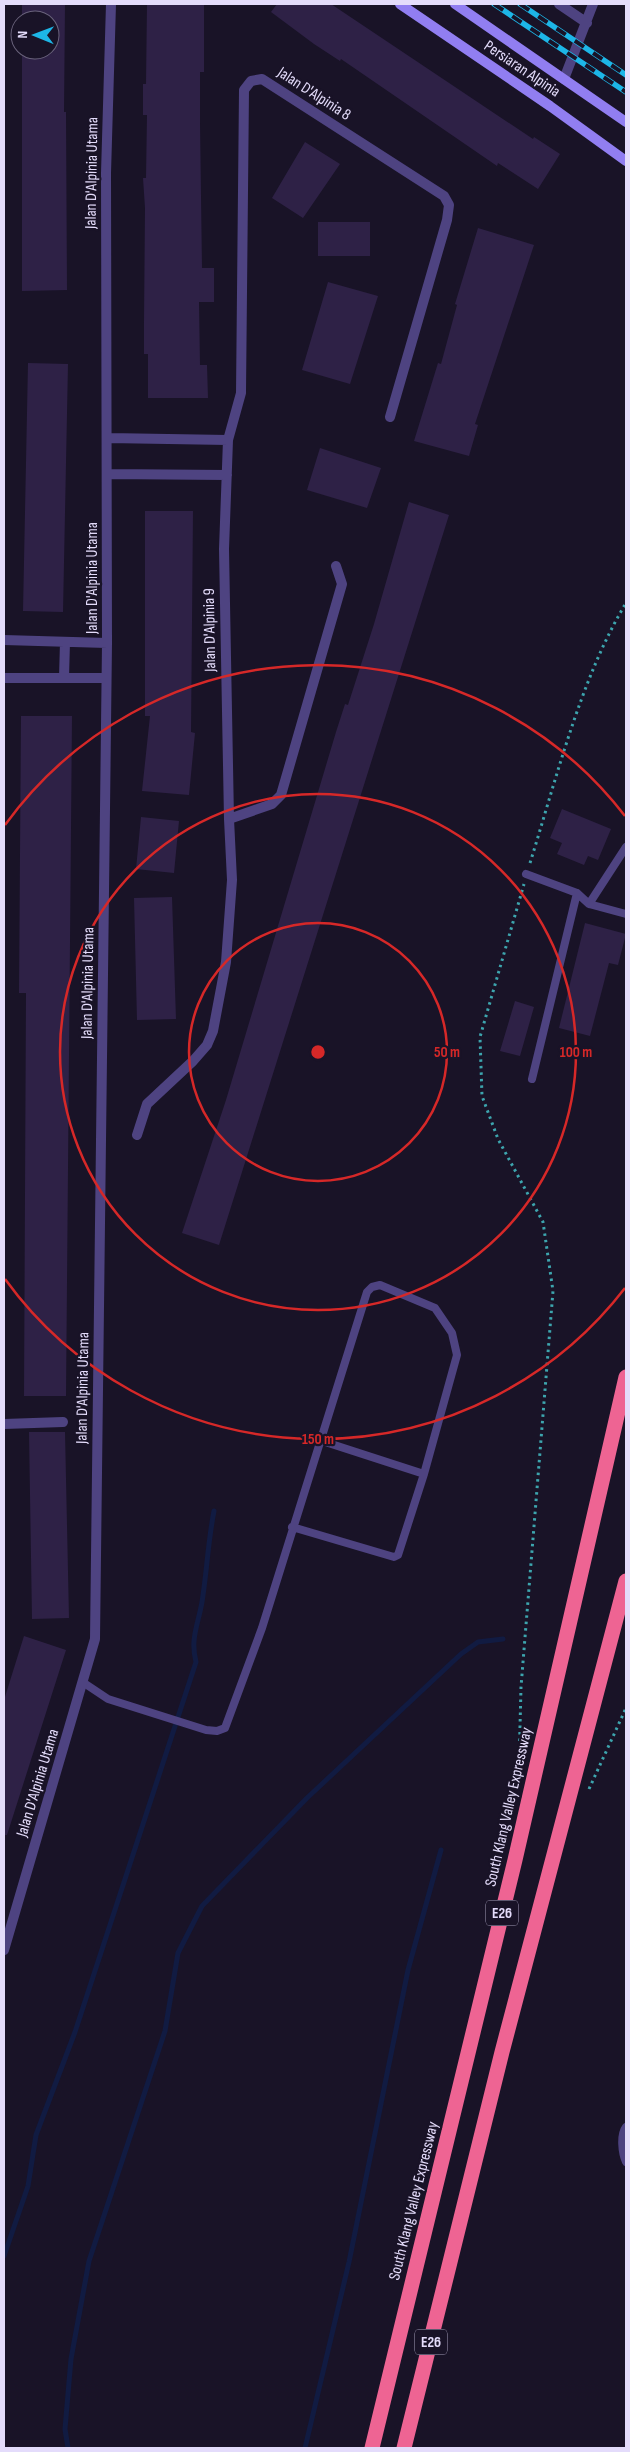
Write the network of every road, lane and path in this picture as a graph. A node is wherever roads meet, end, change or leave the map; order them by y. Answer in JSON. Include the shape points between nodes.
{"nodes":[{"id":1,"x":111,"y":4,"type":"edge"},
{"id":2,"x":400,"y":4,"type":"edge"},
{"id":3,"x":455,"y":4,"type":"edge"},
{"id":4,"x":559,"y":4,"type":"edge"},
{"id":5,"x":592,"y":4,"type":"edge"},
{"id":6,"x":587,"y":23,"type":"junction"},
{"id":7,"x":564,"y":79,"type":"junction"},
{"id":8,"x":626,"y":122,"type":"edge"},
{"id":9,"x":626,"y":161,"type":"edge"},
{"id":10,"x":390,"y":417,"type":"dead end"},
{"id":11,"x":108,"y":438,"type":"junction"},
{"id":12,"x":228,"y":440,"type":"junction"},
{"id":13,"x":107,"y":474,"type":"junction"},
{"id":14,"x":226,"y":475,"type":"junction"},
{"id":15,"x":336,"y":566,"type":"dead end"},
{"id":16,"x":626,"y":603,"type":"edge"},
{"id":17,"x":4,"y":640,"type":"edge"},
{"id":18,"x":64,"y":642,"type":"junction"},
{"id":19,"x":107,"y":643,"type":"junction"},
{"id":20,"x":4,"y":678,"type":"edge"},
{"id":21,"x":64,"y":678,"type":"junction"},
{"id":22,"x":106,"y":678,"type":"junction"},
{"id":23,"x":229,"y":819,"type":"junction"},
{"id":24,"x":626,"y":847,"type":"edge"},
{"id":25,"x":526,"y":874,"type":"junction"},
{"id":26,"x":577,"y":893,"type":"junction"},
{"id":27,"x":589,"y":904,"type":"junction"},
{"id":28,"x":626,"y":914,"type":"edge"},
{"id":29,"x":532,"y":1079,"type":"dead end"},
{"id":30,"x":137,"y":1135,"type":"dead end"},
{"id":31,"x":626,"y":1377,"type":"edge"},
{"id":32,"x":64,"y":1422,"type":"dead end"},
{"id":33,"x":4,"y":1424,"type":"edge"},
{"id":34,"x":319,"y":1440,"type":"junction"},
{"id":35,"x":424,"y":1474,"type":"junction"},
{"id":36,"x":292,"y":1527,"type":"junction"},
{"id":37,"x":626,"y":1580,"type":"edge"},
{"id":38,"x":84,"y":1683,"type":"junction"},
{"id":39,"x":518,"y":1774,"type":"dead end"},
{"id":40,"x":4,"y":1950,"type":"edge"},
{"id":41,"x":626,"y":2127,"type":"edge"},
{"id":42,"x":626,"y":2162,"type":"edge"},
{"id":43,"x":372,"y":2448,"type":"edge"},
{"id":44,"x":404,"y":2448,"type":"edge"}],
"edges":[{"from":1,"to":11,"type":"street","name":"Jalan D'Alpinia Utama","via":[[106,173]]},
{"from":2,"to":9,"type":"main road","name":"Persiaran Alpinia"},
{"from":3,"to":7,"type":"main road","name":"Persiaran Alpinia"},
{"from":4,"to":6,"type":"street"},
{"from":5,"to":6,"type":"street"},
{"from":6,"to":7,"type":"street"},
{"from":7,"to":8,"type":"main road","name":"Persiaran Alpinia"},
{"from":10,"to":12,"type":"street","name":"Jalan D'Alpinia 8","via":[[449,205],[444,196],[262,79],[251,81],[244,90],[241,393]]},
{"from":11,"to":12,"type":"street"},
{"from":11,"to":13,"type":"street","name":"Jalan D'Alpinia Utama"},
{"from":12,"to":14,"type":"street","name":"Jalan D'Alpinia 9"},
{"from":13,"to":14,"type":"street"},
{"from":13,"to":19,"type":"street","name":"Jalan D'Alpinia Utama"},
{"from":14,"to":23,"type":"street","name":"Jalan D'Alpinia 9","via":[[224,548]]},
{"from":15,"to":23,"type":"street","via":[[342,584],[281,795],[272,804]]},
{"from":16,"to":25,"type":"path","via":[[615,620],[579,707]]},
{"from":17,"to":18,"type":"street"},
{"from":18,"to":19,"type":"street"},
{"from":18,"to":21,"type":"street"},
{"from":19,"to":22,"type":"street","name":"Jalan D'Alpinia Utama"},
{"from":20,"to":21,"type":"street"},
{"from":21,"to":22,"type":"street"},
{"from":22,"to":38,"type":"street","name":"Jalan D'Alpinia Utama","via":[[95,1639]]},
{"from":23,"to":30,"type":"street","name":"Jalan D'Alpinia 9","via":[[232,880],[226,962],[212,1031],[207,1045],[193,1061],[147,1104]]},
{"from":24,"to":27,"type":"lane"},
{"from":25,"to":26,"type":"lane"},
{"from":25,"to":39,"type":"path","via":[[480,1037],[482,1096],[498,1139],[544,1222],[553,1291],[521,1687]]},
{"from":26,"to":27,"type":"lane"},
{"from":26,"to":29,"type":"lane"},
{"from":27,"to":28,"type":"lane"},
{"from":31,"to":43,"type":"highway","name":"South Klang Valley Expressway","number":"E26","via":[[515,1860]]},
{"from":32,"to":33,"type":"street"},
{"from":34,"to":35,"type":"lane"},
{"from":34,"to":35,"type":"lane","via":[[367,1292],[380,1285],[435,1308],[443,1316],[458,1355]]},
{"from":34,"to":36,"type":"lane"},
{"from":35,"to":36,"type":"lane","via":[[398,1555],[394,1557]]},
{"from":36,"to":38,"type":"lane","via":[[262,1628],[225,1728],[206,1730],[108,1699]]},
{"from":37,"to":44,"type":"highway","number":"E26","via":[[502,2052]]},
{"from":38,"to":40,"type":"street","name":"Jalan D'Alpinia Utama"},
{"from":41,"to":42,"type":"lane","via":[[623,2131],[623,2156]]}]}
